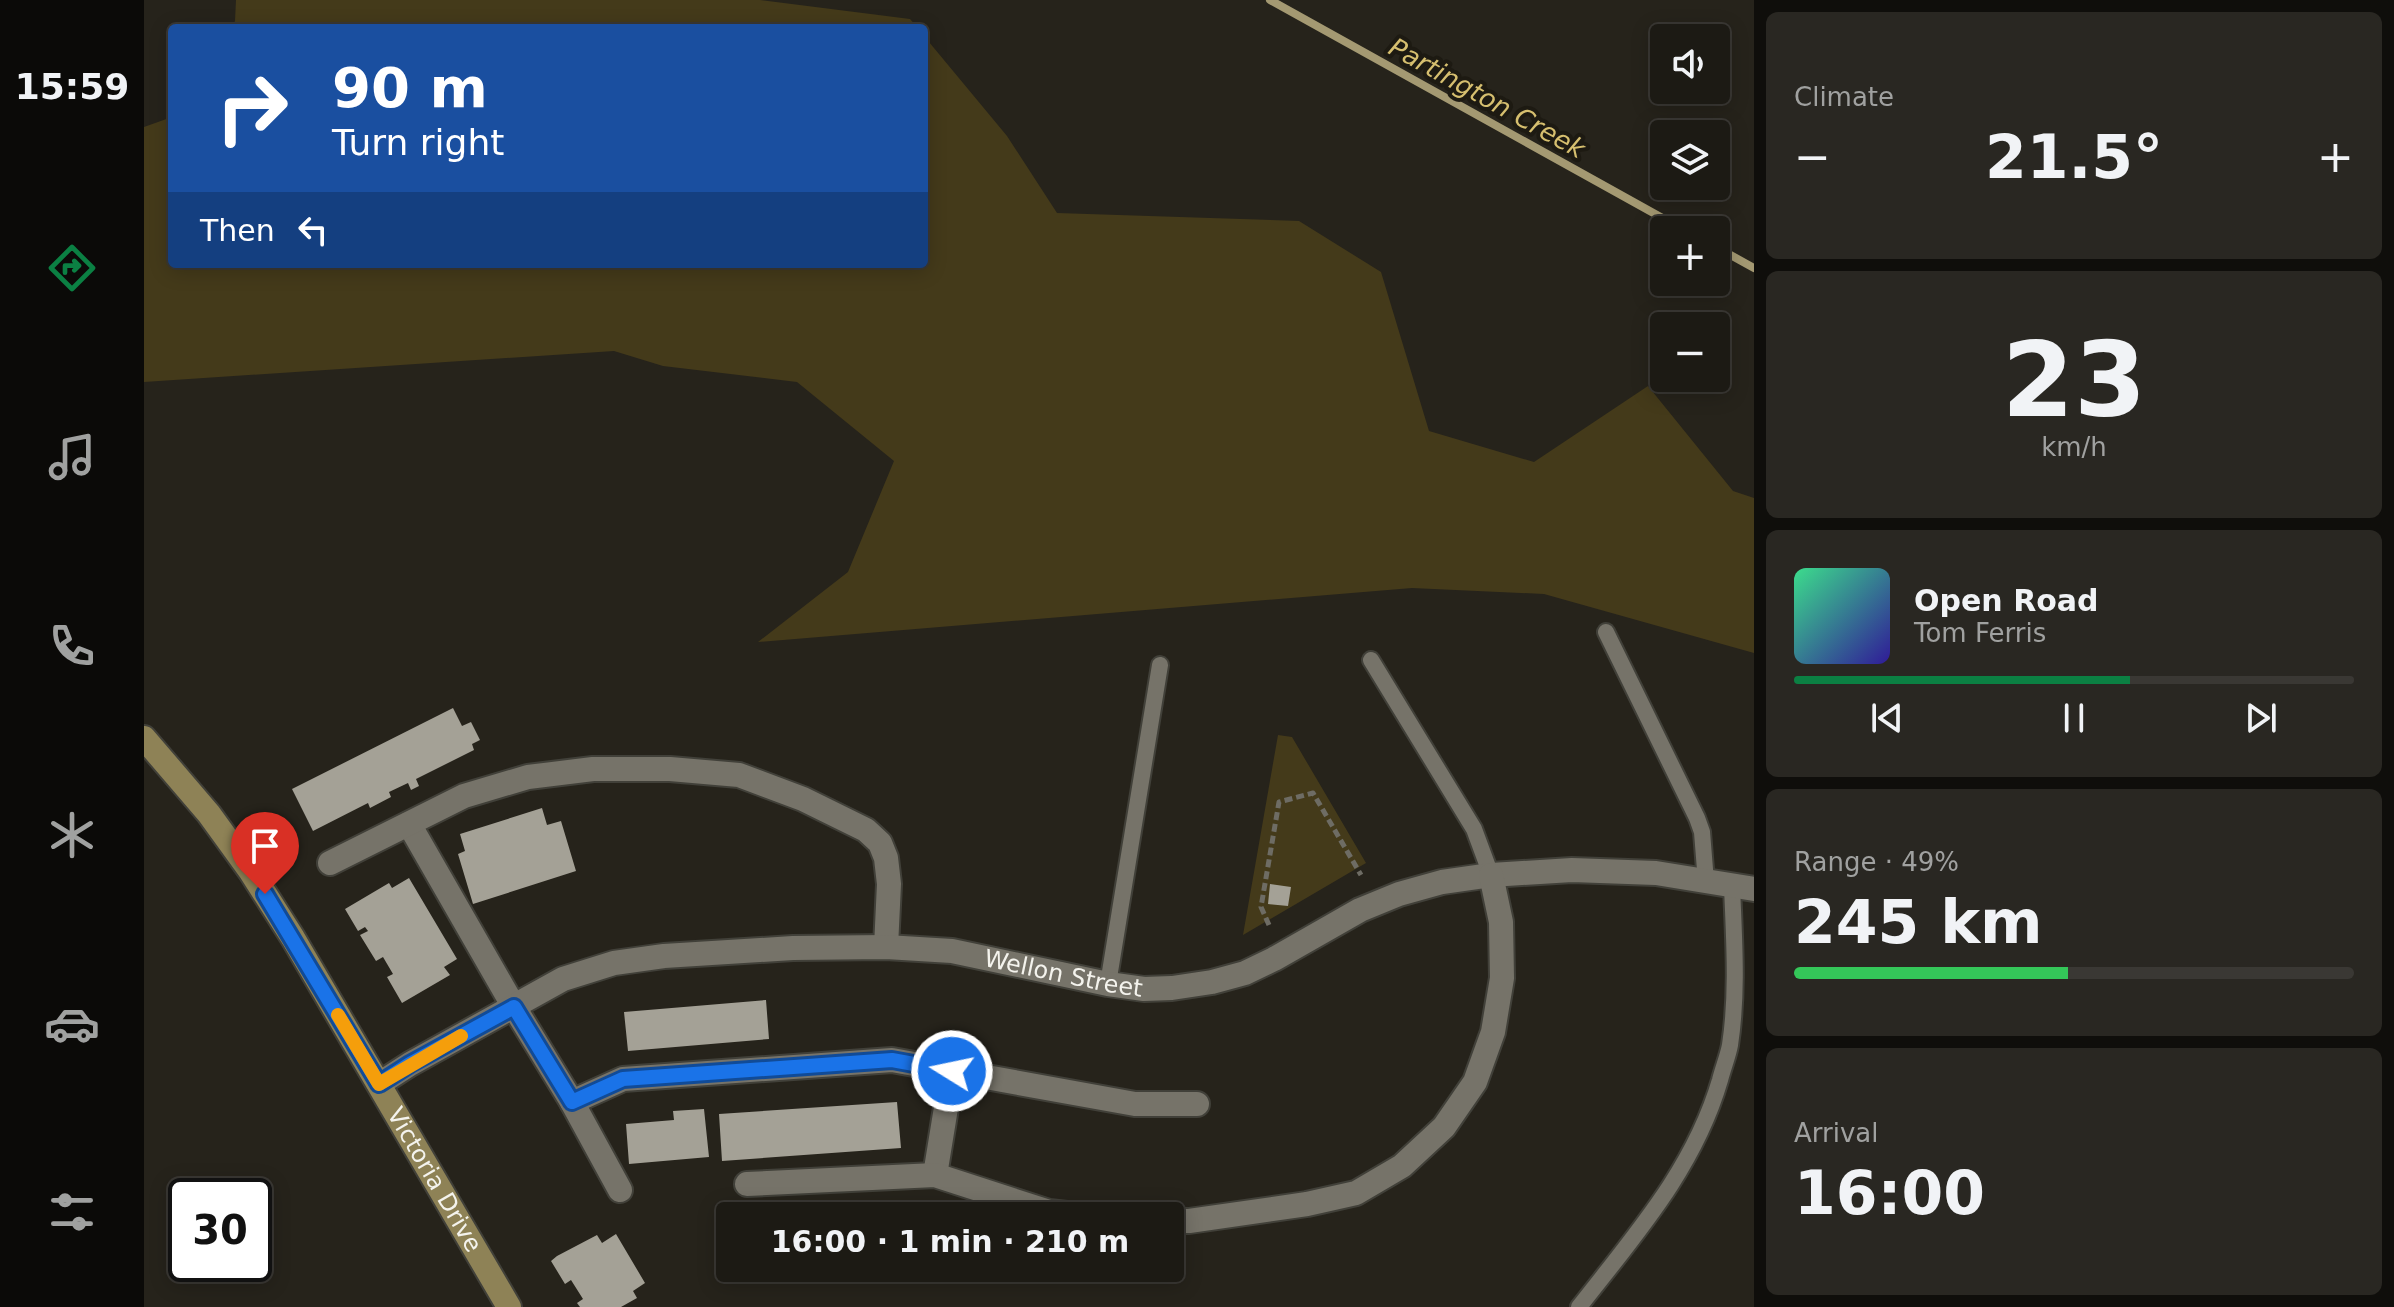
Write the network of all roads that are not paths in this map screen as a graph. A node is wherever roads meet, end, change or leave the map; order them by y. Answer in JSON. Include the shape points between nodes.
{"nodes":[{"id":1,"x":1606,"y":632,"type":"dead end"},
{"id":2,"x":1371,"y":660,"type":"dead end"},
{"id":3,"x":1160,"y":665,"type":"dead end"},
{"id":4,"x":144,"y":738,"type":"edge"},
{"id":5,"x":409,"y":824,"type":"junction"},
{"id":6,"x":330,"y":863,"type":"dead end"},
{"id":7,"x":1491,"y":875,"type":"junction"},
{"id":8,"x":1706,"y":882,"type":"junction"},
{"id":9,"x":1743,"y":888,"type":"edge"},
{"id":10,"x":886,"y":947,"type":"junction"},
{"id":11,"x":1108,"y":984,"type":"junction"},
{"id":12,"x":514,"y":1007,"type":"junction"},
{"id":13,"x":952,"y":1071,"type":"junction"},
{"id":14,"x":379,"y":1084,"type":"junction"},
{"id":15,"x":572,"y":1102,"type":"junction"},
{"id":16,"x":1197,"y":1104,"type":"dead end"},
{"id":17,"x":935,"y":1175,"type":"junction"},
{"id":18,"x":747,"y":1184,"type":"dead end"},
{"id":19,"x":620,"y":1190,"type":"dead end"},
{"id":20,"x":1018,"y":1202,"type":"edge"},
{"id":21,"x":1184,"y":1221,"type":"edge"},
{"id":22,"x":509,"y":1307,"type":"edge"},
{"id":23,"x":1579,"y":1307,"type":"edge"}],
"edges":[{"from":1,"to":8,"type":"lane","via":[[1697,818]]},
{"from":2,"to":7,"type":"lane","via":[[1474,829]]},
{"from":3,"to":11,"type":"lane"},
{"from":4,"to":14,"type":"street","name":"Victoria Drive","via":[[251,872]]},
{"from":5,"to":6,"type":"street"},
{"from":5,"to":10,"type":"street","via":[[464,796],[528,777],[593,769],[739,775],[803,799],[866,830],[880,843],[889,884]]},
{"from":5,"to":12,"type":"street"},
{"from":7,"to":8,"type":"street","name":"Wellon Street","via":[[1572,870],[1656,873]]},
{"from":7,"to":11,"type":"street","name":"Wellon Street","via":[[1399,894],[1245,973],[1172,988]]},
{"from":7,"to":21,"type":"street","via":[[1501,922],[1502,978],[1493,1032],[1475,1082],[1444,1127],[1402,1166],[1356,1193]]},
{"from":8,"to":9,"type":"street","name":"Wellon Street"},
{"from":9,"to":23,"type":"lane","via":[[1729,1046],[1714,1102],[1666,1195]]},
{"from":10,"to":11,"type":"street","name":"Wellon Street","via":[[952,951]]},
{"from":10,"to":12,"type":"street","name":"Wellon Street","via":[[793,948],[614,963],[563,979]]},
{"from":12,"to":14,"type":"street","name":"Wellon Street"},
{"from":12,"to":15,"type":"street"},
{"from":13,"to":15,"type":"street","via":[[892,1060],[623,1079]]},
{"from":13,"to":16,"type":"street","via":[[1135,1104]]},
{"from":13,"to":17,"type":"street"},
{"from":14,"to":22,"type":"street","name":"Victoria Drive"},
{"from":15,"to":19,"type":"street"},
{"from":17,"to":18,"type":"street"},
{"from":17,"to":20,"type":"street"}]}
